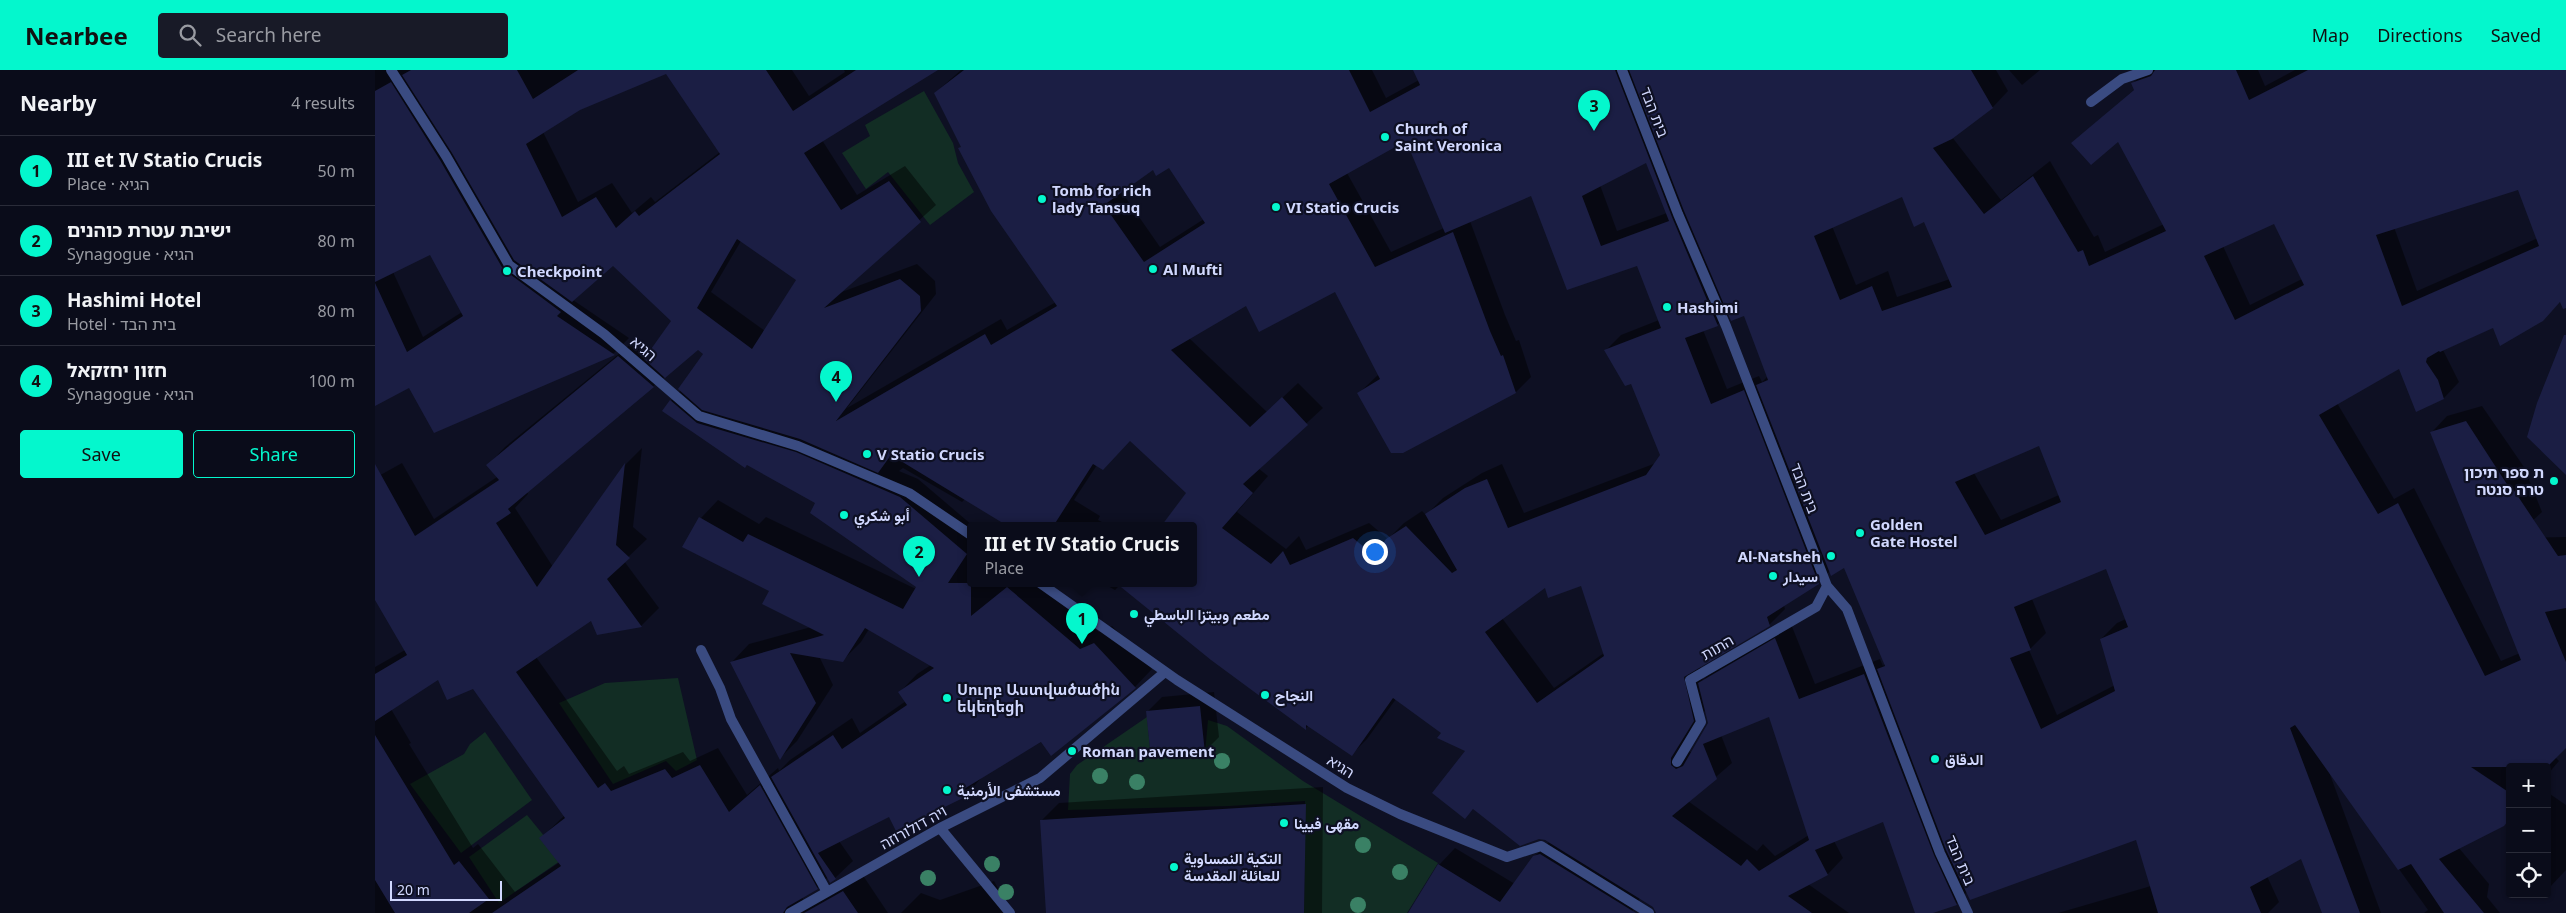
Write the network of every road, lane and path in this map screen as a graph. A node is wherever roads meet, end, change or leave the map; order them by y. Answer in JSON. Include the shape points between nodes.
{"nodes":[{"id":1,"x":391,"y":70,"type":"edge"},
{"id":2,"x":1623,"y":70,"type":"edge"},
{"id":3,"x":2148,"y":70,"type":"edge"},
{"id":4,"x":2091,"y":102,"type":"dead end"},
{"id":5,"x":967,"y":532,"type":"edge"},
{"id":6,"x":1827,"y":586,"type":"junction"},
{"id":7,"x":1045,"y":587,"type":"edge"},
{"id":8,"x":701,"y":650,"type":"dead end"},
{"id":9,"x":1165,"y":672,"type":"junction"},
{"id":10,"x":1677,"y":762,"type":"dead end"},
{"id":11,"x":940,"y":828,"type":"junction"},
{"id":12,"x":827,"y":892,"type":"junction"},
{"id":13,"x":790,"y":913,"type":"edge"},
{"id":14,"x":1010,"y":913,"type":"edge"},
{"id":15,"x":1649,"y":913,"type":"edge"},
{"id":16,"x":1968,"y":913,"type":"edge"}],
"edges":[{"from":1,"to":5,"type":"street","name":"הגיא","via":[[446,156],[509,265],[604,334],[699,416],[798,446],[909,493]]},
{"from":2,"to":6,"type":"street","name":"בית הבד"},
{"from":3,"to":4,"type":"street","via":[[2121,79]]},
{"from":6,"to":10,"type":"street","name":"התות","via":[[1816,607],[1690,680],[1701,722]]},
{"from":6,"to":16,"type":"street","name":"בית הבד","via":[[1847,609],[1940,853]]},
{"from":7,"to":9,"type":"street","name":"הגיא"},
{"from":8,"to":12,"type":"street","via":[[731,720]]},
{"from":9,"to":11,"type":"street","name":"ויה דולורוזה","via":[[1040,778]]},
{"from":9,"to":15,"type":"street","name":"הגיא","via":[[1347,788],[1400,814],[1507,857],[1541,846]]},
{"from":11,"to":12,"type":"street","name":"ויה דולורוזה"},
{"from":11,"to":14,"type":"street"},
{"from":12,"to":13,"type":"street","name":"ויה דולורוזה"}]}
